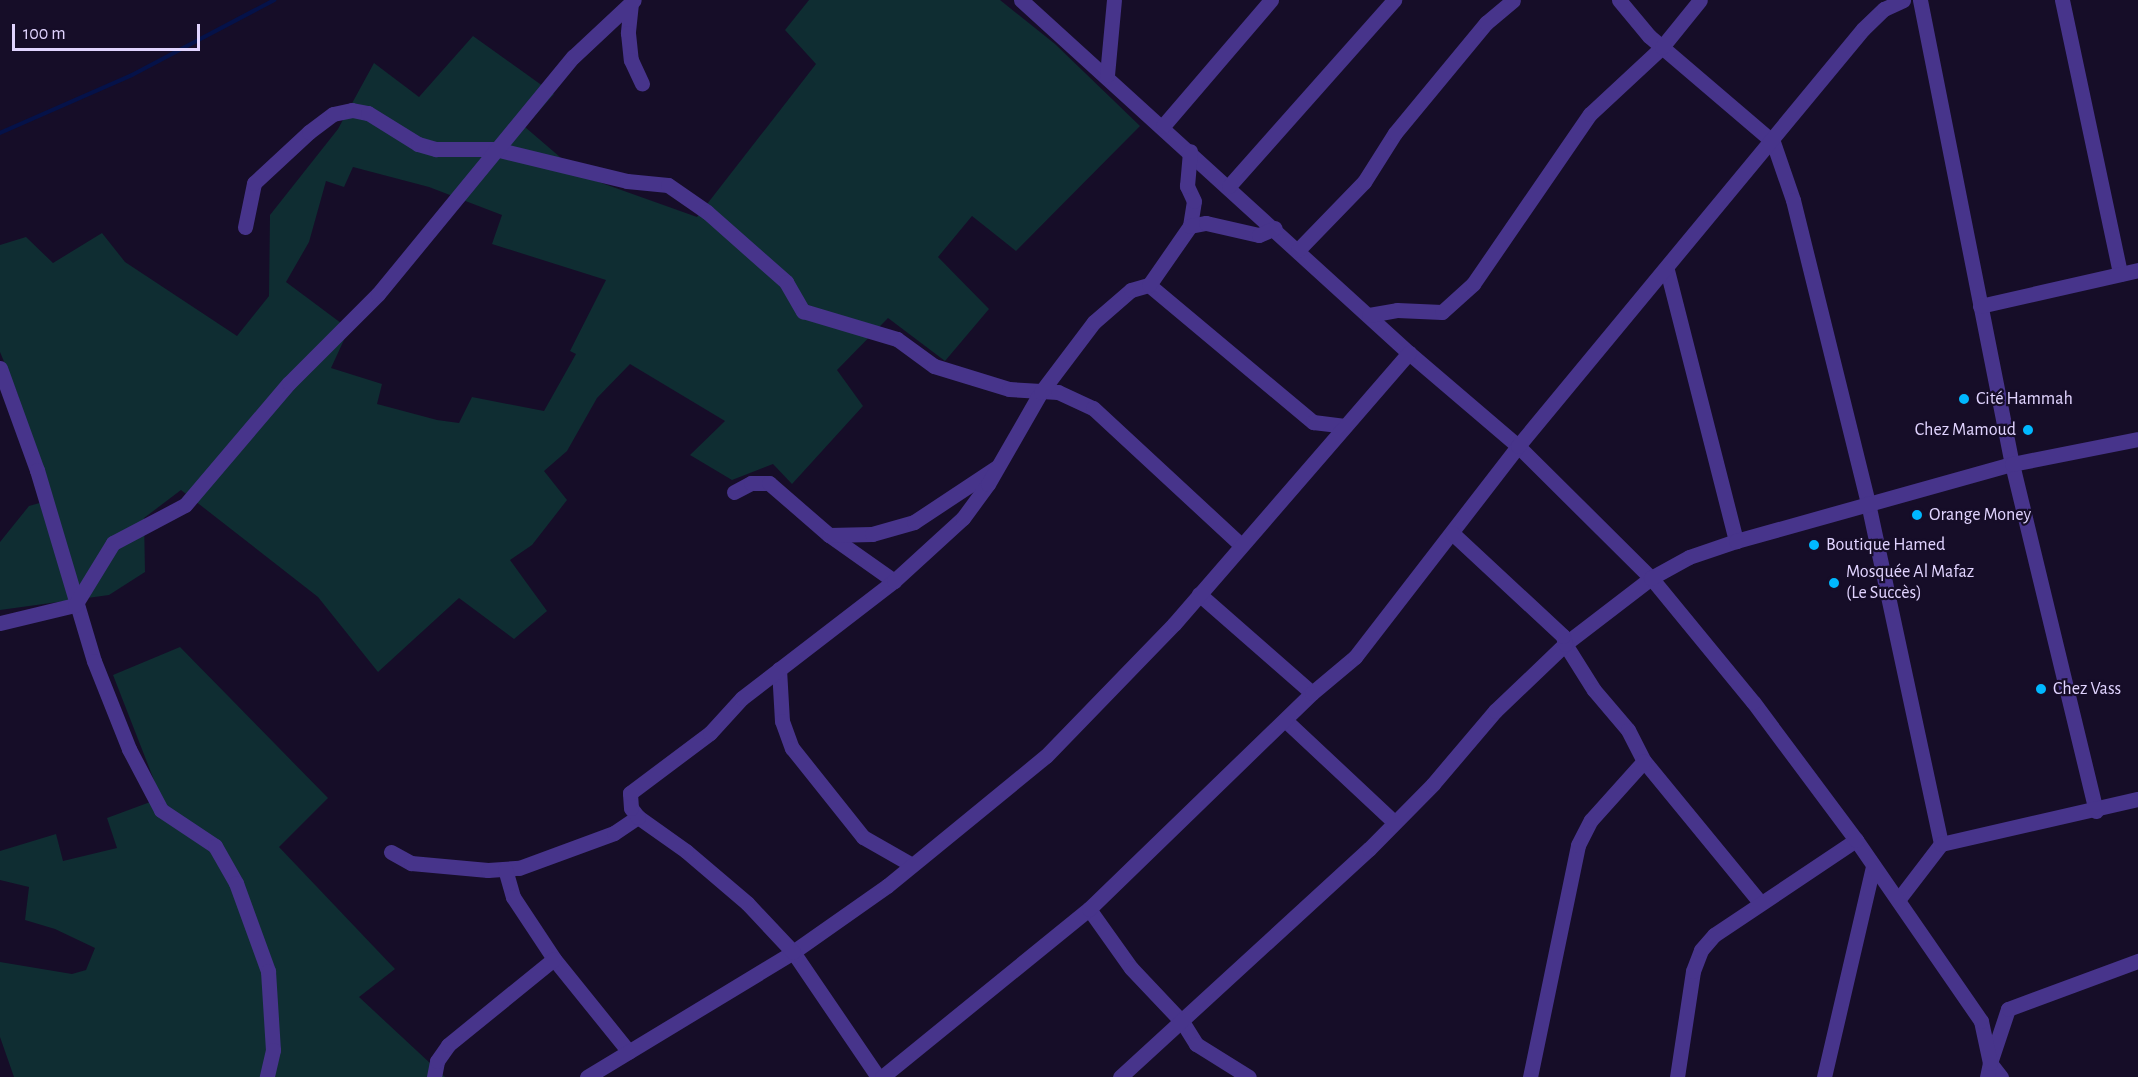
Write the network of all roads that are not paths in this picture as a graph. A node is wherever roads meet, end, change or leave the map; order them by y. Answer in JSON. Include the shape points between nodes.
{"nodes":[{"id":1,"x":1021,"y":0,"type":"edge"},
{"id":2,"x":1114,"y":0,"type":"edge"},
{"id":3,"x":1271,"y":0,"type":"edge"},
{"id":4,"x":1395,"y":0,"type":"edge"},
{"id":5,"x":1513,"y":0,"type":"edge"},
{"id":6,"x":1619,"y":0,"type":"edge"},
{"id":7,"x":1700,"y":0,"type":"edge"},
{"id":8,"x":1903,"y":0,"type":"edge"},
{"id":9,"x":1920,"y":0,"type":"edge"},
{"id":10,"x":2062,"y":0,"type":"edge"},
{"id":11,"x":633,"y":2,"type":"edge"},
{"id":12,"x":1662,"y":47,"type":"junction"},
{"id":13,"x":1107,"y":75,"type":"junction"},
{"id":14,"x":642,"y":84,"type":"dead end"},
{"id":15,"x":1163,"y":126,"type":"junction"},
{"id":16,"x":1773,"y":142,"type":"junction"},
{"id":17,"x":495,"y":148,"type":"junction"},
{"id":18,"x":1190,"y":151,"type":"junction"},
{"id":19,"x":1229,"y":186,"type":"junction"},
{"id":20,"x":1190,"y":226,"type":"junction"},
{"id":21,"x":245,"y":227,"type":"dead end"},
{"id":22,"x":1275,"y":228,"type":"junction"},
{"id":23,"x":1298,"y":250,"type":"junction"},
{"id":24,"x":1667,"y":270,"type":"junction"},
{"id":25,"x":2138,"y":270,"type":"edge"},
{"id":26,"x":2120,"y":274,"type":"junction"},
{"id":27,"x":1149,"y":285,"type":"junction"},
{"id":28,"x":1980,"y":306,"type":"junction"},
{"id":29,"x":1369,"y":315,"type":"junction"},
{"id":30,"x":1409,"y":353,"type":"junction"},
{"id":31,"x":0,"y":368,"type":"edge"},
{"id":32,"x":1041,"y":392,"type":"junction"},
{"id":33,"x":1346,"y":426,"type":"junction"},
{"id":34,"x":2138,"y":439,"type":"edge"},
{"id":35,"x":1518,"y":446,"type":"junction"},
{"id":36,"x":2012,"y":464,"type":"junction"},
{"id":37,"x":999,"y":466,"type":"junction"},
{"id":38,"x":734,"y":492,"type":"dead end"},
{"id":39,"x":1868,"y":503,"type":"junction"},
{"id":40,"x":1452,"y":533,"type":"junction"},
{"id":41,"x":829,"y":535,"type":"junction"},
{"id":42,"x":1736,"y":541,"type":"junction"},
{"id":43,"x":1241,"y":545,"type":"junction"},
{"id":44,"x":1651,"y":578,"type":"junction"},
{"id":45,"x":894,"y":580,"type":"junction"},
{"id":46,"x":1199,"y":594,"type":"junction"},
{"id":47,"x":75,"y":605,"type":"junction"},
{"id":48,"x":0,"y":623,"type":"edge"},
{"id":49,"x":1565,"y":644,"type":"junction"},
{"id":50,"x":779,"y":669,"type":"junction"},
{"id":51,"x":1312,"y":693,"type":"junction"},
{"id":52,"x":1285,"y":720,"type":"junction"},
{"id":53,"x":1644,"y":761,"type":"junction"},
{"id":54,"x":2138,"y":799,"type":"edge"},
{"id":55,"x":2096,"y":811,"type":"junction"},
{"id":56,"x":638,"y":817,"type":"junction"},
{"id":57,"x":1393,"y":820,"type":"junction"},
{"id":58,"x":1856,"y":840,"type":"junction"},
{"id":59,"x":1941,"y":844,"type":"junction"},
{"id":60,"x":391,"y":852,"type":"dead end"},
{"id":61,"x":912,"y":866,"type":"junction"},
{"id":62,"x":1873,"y":866,"type":"junction"},
{"id":63,"x":505,"y":869,"type":"junction"},
{"id":64,"x":1898,"y":900,"type":"junction"},
{"id":65,"x":1760,"y":902,"type":"junction"},
{"id":66,"x":1089,"y":909,"type":"junction"},
{"id":67,"x":794,"y":952,"type":"junction"},
{"id":68,"x":555,"y":958,"type":"junction"},
{"id":69,"x":2138,"y":961,"type":"edge"},
{"id":70,"x":1183,"y":1023,"type":"junction"},
{"id":71,"x":629,"y":1052,"type":"junction"},
{"id":72,"x":1988,"y":1070,"type":"edge"},
{"id":73,"x":267,"y":1077,"type":"edge"},
{"id":74,"x":434,"y":1077,"type":"edge"},
{"id":75,"x":587,"y":1077,"type":"edge"},
{"id":76,"x":878,"y":1077,"type":"edge"},
{"id":77,"x":882,"y":1077,"type":"edge"},
{"id":78,"x":1120,"y":1077,"type":"edge"},
{"id":79,"x":1249,"y":1077,"type":"edge"},
{"id":80,"x":1530,"y":1077,"type":"edge"},
{"id":81,"x":1677,"y":1077,"type":"edge"},
{"id":82,"x":1824,"y":1077,"type":"edge"},
{"id":83,"x":2001,"y":1077,"type":"edge"}],
"edges":[{"from":1,"to":13,"type":"street"},
{"from":2,"to":13,"type":"street"},
{"from":3,"to":15,"type":"street"},
{"from":4,"to":19,"type":"street"},
{"from":5,"to":23,"type":"street","via":[[1486,23],[1395,133],[1364,182]]},
{"from":6,"to":12,"type":"street"},
{"from":7,"to":12,"type":"street"},
{"from":8,"to":16,"type":"street","via":[[1884,9],[1863,29]]},
{"from":9,"to":28,"type":"street"},
{"from":10,"to":26,"type":"street"},
{"from":11,"to":14,"type":"street","via":[[628,33],[631,60]]},
{"from":11,"to":17,"type":"street","via":[[573,57]]},
{"from":12,"to":16,"type":"street"},
{"from":12,"to":29,"type":"street","via":[[1590,114],[1473,284],[1442,312],[1397,310]]},
{"from":13,"to":15,"type":"street"},
{"from":15,"to":18,"type":"street"},
{"from":16,"to":24,"type":"street"},
{"from":16,"to":39,"type":"street","via":[[1792,200]]},
{"from":17,"to":21,"type":"street","via":[[436,148],[418,144],[368,113],[352,110],[333,114],[254,183]]},
{"from":17,"to":32,"type":"street","via":[[677,189],[786,282],[803,312],[897,339],[934,366],[1009,389]]},
{"from":17,"to":47,"type":"street","via":[[378,294],[289,383],[185,505],[113,543]]},
{"from":18,"to":19,"type":"street"},
{"from":18,"to":20,"type":"street","via":[[1187,186],[1194,201]]},
{"from":19,"to":22,"type":"street"},
{"from":20,"to":22,"type":"street","via":[[1206,223],[1259,235]]},
{"from":20,"to":27,"type":"street"},
{"from":22,"to":23,"type":"street"},
{"from":23,"to":29,"type":"street"},
{"from":24,"to":35,"type":"street"},
{"from":24,"to":42,"type":"street"},
{"from":25,"to":26,"type":"street"},
{"from":26,"to":28,"type":"street"},
{"from":27,"to":32,"type":"street","via":[[1131,290],[1094,322]]},
{"from":27,"to":33,"type":"street","via":[[1313,422]]},
{"from":28,"to":36,"type":"street"},
{"from":29,"to":30,"type":"street"},
{"from":30,"to":33,"type":"street"},
{"from":30,"to":35,"type":"street"},
{"from":31,"to":47,"type":"street","via":[[37,470]]},
{"from":32,"to":37,"type":"street"},
{"from":32,"to":43,"type":"street","via":[[1058,393],[1093,408]]},
{"from":33,"to":43,"type":"street"},
{"from":34,"to":36,"type":"street"},
{"from":35,"to":40,"type":"street"},
{"from":35,"to":44,"type":"street"},
{"from":36,"to":39,"type":"street"},
{"from":36,"to":55,"type":"street"},
{"from":37,"to":41,"type":"street","via":[[914,522],[872,534]]},
{"from":37,"to":45,"type":"street","via":[[963,518]]},
{"from":38,"to":41,"type":"street","via":[[751,483],[769,483]]},
{"from":39,"to":42,"type":"street"},
{"from":39,"to":59,"type":"street"},
{"from":40,"to":49,"type":"street","via":[[1563,636]]},
{"from":40,"to":51,"type":"street","via":[[1355,657]]},
{"from":41,"to":45,"type":"street"},
{"from":42,"to":44,"type":"street","via":[[1689,557]]},
{"from":43,"to":46,"type":"street"},
{"from":44,"to":49,"type":"street"},
{"from":44,"to":58,"type":"street","via":[[1753,702]]},
{"from":45,"to":50,"type":"street"},
{"from":46,"to":51,"type":"street"},
{"from":46,"to":61,"type":"street","via":[[1102,702],[1046,756]]},
{"from":47,"to":48,"type":"street"},
{"from":47,"to":73,"type":"street","via":[[129,749],[161,810],[215,846],[236,883],[268,971],[273,1050]]},
{"from":49,"to":53,"type":"street","via":[[1594,690],[1628,730]]},
{"from":49,"to":57,"type":"street","via":[[1495,711],[1433,784]]},
{"from":50,"to":56,"type":"street","via":[[742,698],[710,733],[633,788],[629,799]]},
{"from":50,"to":61,"type":"street","via":[[782,721],[792,748],[863,837]]},
{"from":51,"to":52,"type":"street"},
{"from":52,"to":57,"type":"street"},
{"from":52,"to":66,"type":"street"},
{"from":53,"to":65,"type":"street"},
{"from":53,"to":80,"type":"street","via":[[1591,820],[1578,845]]},
{"from":54,"to":55,"type":"street"},
{"from":55,"to":59,"type":"street"},
{"from":56,"to":63,"type":"street","via":[[614,833],[564,849],[540,862]]},
{"from":56,"to":67,"type":"street","via":[[686,851],[747,903]]},
{"from":57,"to":70,"type":"street","via":[[1369,849]]},
{"from":58,"to":62,"type":"street"},
{"from":58,"to":65,"type":"street"},
{"from":59,"to":64,"type":"street"},
{"from":60,"to":63,"type":"street","via":[[411,862]]},
{"from":61,"to":67,"type":"street"},
{"from":62,"to":64,"type":"street"},
{"from":62,"to":82,"type":"street"},
{"from":63,"to":68,"type":"street","via":[[513,897]]},
{"from":64,"to":72,"type":"street","via":[[1982,1021]]},
{"from":65,"to":81,"type":"street","via":[[1714,935],[1701,950],[1694,970]]},
{"from":66,"to":70,"type":"street","via":[[1131,968]]},
{"from":66,"to":77,"type":"street"},
{"from":67,"to":71,"type":"street"},
{"from":67,"to":76,"type":"street"},
{"from":68,"to":71,"type":"street"},
{"from":68,"to":74,"type":"street","via":[[448,1045],[437,1061]]},
{"from":69,"to":72,"type":"street","via":[[2008,1009]]},
{"from":70,"to":78,"type":"street"},
{"from":70,"to":79,"type":"street","via":[[1197,1044]]},
{"from":71,"to":75,"type":"street"},
{"from":72,"to":83,"type":"street"}]}
